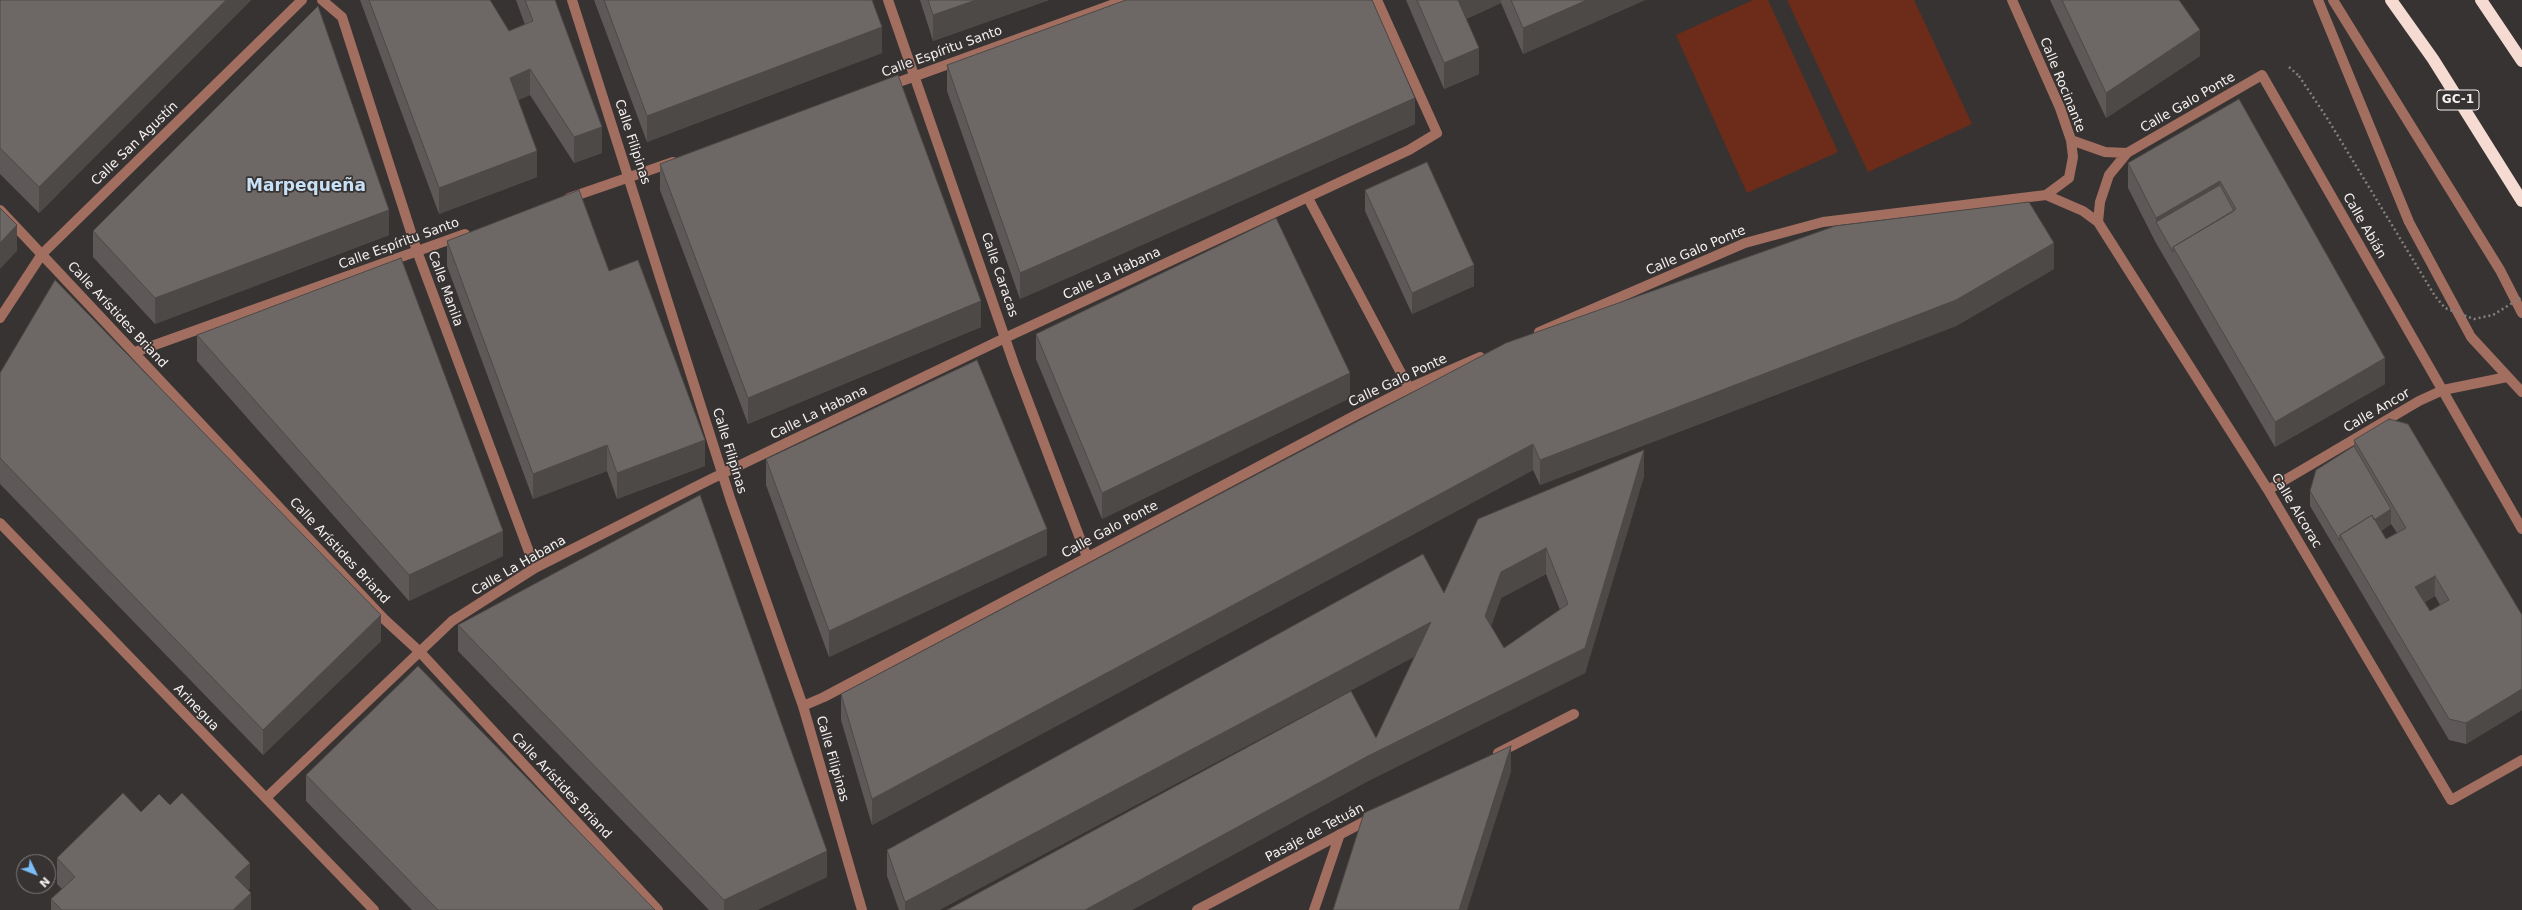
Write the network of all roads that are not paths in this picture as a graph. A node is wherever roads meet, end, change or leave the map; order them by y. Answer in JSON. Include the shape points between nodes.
{"nodes":[{"id":1,"x":302,"y":0,"type":"edge"},
{"id":2,"x":322,"y":0,"type":"edge"},
{"id":3,"x":572,"y":0,"type":"edge"},
{"id":4,"x":888,"y":0,"type":"edge"},
{"id":5,"x":1125,"y":0,"type":"edge"},
{"id":6,"x":1377,"y":0,"type":"edge"},
{"id":7,"x":2012,"y":0,"type":"edge"},
{"id":8,"x":2318,"y":0,"type":"edge"},
{"id":9,"x":2333,"y":0,"type":"edge"},
{"id":10,"x":2391,"y":0,"type":"edge"},
{"id":11,"x":2481,"y":0,"type":"edge"},
{"id":12,"x":2522,"y":60,"type":"edge"},
{"id":13,"x":2262,"y":75,"type":"joint"},
{"id":14,"x":916,"y":76,"type":"junction"},
{"id":15,"x":878,"y":89,"type":"edge"},
{"id":16,"x":2071,"y":140,"type":"junction"},
{"id":17,"x":2127,"y":153,"type":"junction"},
{"id":18,"x":682,"y":158,"type":"edge"},
{"id":19,"x":629,"y":177,"type":"junction"},
{"id":20,"x":2046,"y":195,"type":"junction"},
{"id":21,"x":1308,"y":198,"type":"junction"},
{"id":22,"x":2522,"y":201,"type":"edge"},
{"id":23,"x":556,"y":202,"type":"edge"},
{"id":24,"x":0,"y":210,"type":"edge"},
{"id":25,"x":2098,"y":222,"type":"junction"},
{"id":26,"x":475,"y":230,"type":"edge"},
{"id":27,"x":417,"y":251,"type":"junction"},
{"id":28,"x":42,"y":254,"type":"junction"},
{"id":29,"x":2522,"y":313,"type":"edge"},
{"id":30,"x":0,"y":318,"type":"edge"},
{"id":31,"x":1007,"y":337,"type":"junction"},
{"id":32,"x":1526,"y":337,"type":"edge"},
{"id":33,"x":135,"y":352,"type":"junction"},
{"id":34,"x":1489,"y":353,"type":"edge"},
{"id":35,"x":2507,"y":377,"type":"junction"},
{"id":36,"x":1409,"y":388,"type":"junction"},
{"id":37,"x":2443,"y":390,"type":"junction"},
{"id":38,"x":2522,"y":392,"type":"edge"},
{"id":39,"x":723,"y":473,"type":"junction"},
{"id":40,"x":2268,"y":490,"type":"junction"},
{"id":41,"x":0,"y":523,"type":"edge"},
{"id":42,"x":2522,"y":529,"type":"edge"},
{"id":43,"x":1087,"y":557,"type":"junction"},
{"id":44,"x":535,"y":568,"type":"junction"},
{"id":45,"x":420,"y":652,"type":"junction"},
{"id":46,"x":803,"y":706,"type":"junction"},
{"id":47,"x":1574,"y":714,"type":"dead end"},
{"id":48,"x":1489,"y":757,"type":"edge"},
{"id":49,"x":2522,"y":760,"type":"edge"},
{"id":50,"x":266,"y":798,"type":"junction"},
{"id":51,"x":1382,"y":812,"type":"edge"},
{"id":52,"x":1340,"y":834,"type":"junction"},
{"id":53,"x":374,"y":910,"type":"edge"},
{"id":54,"x":658,"y":910,"type":"edge"},
{"id":55,"x":862,"y":910,"type":"edge"},
{"id":56,"x":1197,"y":910,"type":"edge"},
{"id":57,"x":1314,"y":910,"type":"edge"}],
"edges":[{"from":1,"to":28,"type":"street","name":"Calle San Agustín"},
{"from":2,"to":27,"type":"street","name":"Calle Manila","via":[[342,17]]},
{"from":3,"to":19,"type":"street","name":"Calle Filipinas"},
{"from":4,"to":14,"type":"street","name":"Calle Caracas"},
{"from":5,"to":14,"type":"street","name":"Calle Espíritu Santo"},
{"from":6,"to":21,"type":"street","name":"Calle La Habana","via":[[1437,133],[1409,150]]},
{"from":7,"to":16,"type":"street","name":"Calle Rocinante","via":[[2060,108]]},
{"from":8,"to":35,"type":"street","via":[[2409,222],[2470,336]]},
{"from":9,"to":29,"type":"street","via":[[2348,20],[2496,264]]},
{"from":10,"to":22,"type":"highway","number":"GC-1","via":[[2433,59]]},
{"from":11,"to":12,"type":"highway"},
{"from":13,"to":17,"type":"street","name":"Calle Galo Ponte"},
{"from":13,"to":37,"type":"street","name":"Calle Abián"},
{"from":14,"to":15,"type":"street","name":"Calle Espíritu Santo"},
{"from":14,"to":31,"type":"street","name":"Calle Caracas"},
{"from":16,"to":17,"type":"street","via":[[2104,152]]},
{"from":16,"to":20,"type":"street","name":"Calle Rocinante","via":[[2073,157],[2069,178]]},
{"from":17,"to":25,"type":"street","name":"Calle Galo Ponte","via":[[2109,175],[2100,202]]},
{"from":18,"to":19,"type":"street"},
{"from":19,"to":23,"type":"street"},
{"from":19,"to":39,"type":"street","name":"Calle Filipinas"},
{"from":20,"to":25,"type":"street","name":"Calle Alcorac","via":[[2083,211]]},
{"from":20,"to":32,"type":"street","name":"Calle Galo Ponte","via":[[1823,222],[1745,243]]},
{"from":21,"to":31,"type":"street","name":"Calle La Habana"},
{"from":21,"to":36,"type":"street"},
{"from":24,"to":28,"type":"street","name":"Calle Arístides Briand"},
{"from":25,"to":40,"type":"street","name":"Calle Alcorac"},
{"from":26,"to":27,"type":"street","name":"Calle Espíritu Santo"},
{"from":27,"to":33,"type":"street","name":"Calle Espíritu Santo"},
{"from":27,"to":44,"type":"street","name":"Calle Manila"},
{"from":28,"to":30,"type":"street","name":"Calle San Agustín"},
{"from":28,"to":33,"type":"street","name":"Calle Arístides Briand"},
{"from":31,"to":39,"type":"street","name":"Calle La Habana"},
{"from":31,"to":43,"type":"street","name":"Calle Caracas","via":[[1014,364]]},
{"from":33,"to":45,"type":"street","name":"Calle Arístides Briand","via":[[384,619]]},
{"from":34,"to":36,"type":"street","name":"Calle Galo Ponte"},
{"from":35,"to":37,"type":"street","name":"Calle Ancor"},
{"from":35,"to":38,"type":"street"},
{"from":36,"to":43,"type":"street","name":"Calle Galo Ponte"},
{"from":37,"to":40,"type":"street","name":"Calle Ancor","via":[[2419,401]]},
{"from":37,"to":42,"type":"street"},
{"from":39,"to":44,"type":"street","name":"Calle La Habana"},
{"from":39,"to":46,"type":"street","name":"Calle Filipinas"},
{"from":40,"to":49,"type":"street","name":"Calle Alcorac","via":[[2451,800]]},
{"from":41,"to":50,"type":"street","name":"Arinegua"},
{"from":43,"to":46,"type":"street","name":"Calle Galo Ponte"},
{"from":44,"to":45,"type":"street","name":"Calle La Habana","via":[[452,621]]},
{"from":45,"to":50,"type":"street","name":"Calle La Habana"},
{"from":45,"to":54,"type":"street","name":"Calle Arístides Briand"},
{"from":46,"to":55,"type":"street","name":"Calle Filipinas"},
{"from":47,"to":48,"type":"street"},
{"from":50,"to":53,"type":"street","name":"Arinegua"},
{"from":51,"to":52,"type":"street","name":"Pasaje de Tetuán"},
{"from":52,"to":56,"type":"street","name":"Pasaje de Tetuán"},
{"from":52,"to":57,"type":"street"}]}
